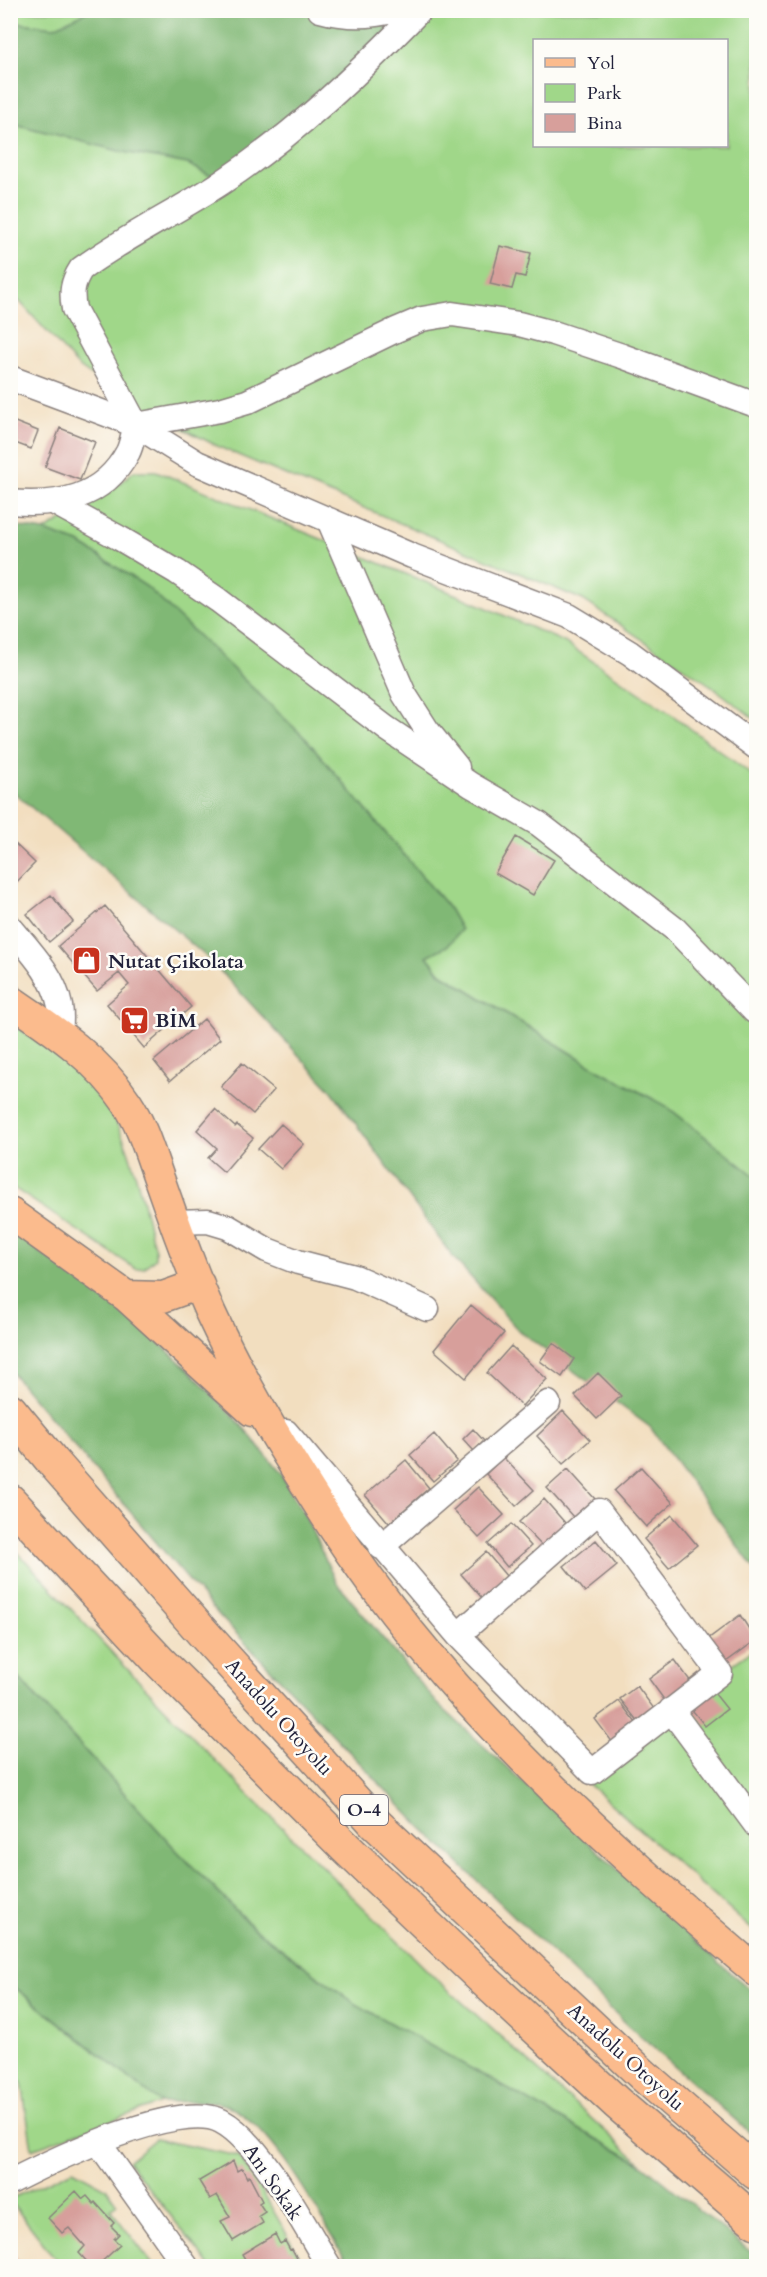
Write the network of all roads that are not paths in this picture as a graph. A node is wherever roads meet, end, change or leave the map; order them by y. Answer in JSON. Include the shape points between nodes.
{"nodes":[{"id":1,"x":320,"y":10,"type":"edge"},
{"id":2,"x":396,"y":10,"type":"edge"},
{"id":3,"x":420,"y":10,"type":"edge"},
{"id":4,"x":10,"y":378,"type":"edge"},
{"id":5,"x":756,"y":405,"type":"edge"},
{"id":6,"x":136,"y":425,"type":"junction"},
{"id":7,"x":10,"y":502,"type":"edge"},
{"id":8,"x":55,"y":503,"type":"junction"},
{"id":9,"x":329,"y":520,"type":"junction"},
{"id":10,"x":756,"y":747,"type":"edge"},
{"id":11,"x":471,"y":785,"type":"junction"},
{"id":12,"x":10,"y":927,"type":"edge"},
{"id":13,"x":10,"y":1000,"type":"edge"},
{"id":14,"x":754,"y":1011,"type":"dead end"},
{"id":15,"x":60,"y":1035,"type":"junction"},
{"id":16,"x":10,"y":1213,"type":"edge"},
{"id":17,"x":174,"y":1222,"type":"junction"},
{"id":18,"x":199,"y":1284,"type":"junction"},
{"id":19,"x":126,"y":1296,"type":"junction"},
{"id":20,"x":427,"y":1309,"type":"dead end"},
{"id":21,"x":247,"y":1386,"type":"junction"},
{"id":22,"x":548,"y":1403,"type":"dead end"},
{"id":23,"x":10,"y":1410,"type":"edge"},
{"id":24,"x":272,"y":1430,"type":"junction"},
{"id":25,"x":10,"y":1501,"type":"edge"},
{"id":26,"x":381,"y":1547,"type":"junction"},
{"id":27,"x":458,"y":1635,"type":"junction"},
{"id":28,"x":671,"y":1710,"type":"junction"},
{"id":29,"x":756,"y":1825,"type":"edge"},
{"id":30,"x":756,"y":1971,"type":"edge"},
{"id":31,"x":98,"y":2142,"type":"junction"},
{"id":32,"x":756,"y":2173,"type":"edge"},
{"id":33,"x":10,"y":2182,"type":"edge"},
{"id":34,"x":756,"y":2222,"type":"edge"},
{"id":35,"x":186,"y":2266,"type":"edge"},
{"id":36,"x":329,"y":2266,"type":"edge"}],
"edges":[{"from":1,"to":2,"type":"street","via":[[343,16]]},
{"from":3,"to":6,"type":"street","via":[[292,132],[223,182],[81,269],[73,281],[74,309]]},
{"from":4,"to":6,"type":"street"},
{"from":5,"to":6,"type":"street","via":[[553,333],[452,314],[422,319],[396,330],[247,402]]},
{"from":6,"to":8,"type":"street","via":[[129,451],[117,469],[78,497]]},
{"from":6,"to":9,"type":"street","via":[[196,463]]},
{"from":7,"to":8,"type":"street"},
{"from":8,"to":11,"type":"street","via":[[177,572],[386,728]]},
{"from":9,"to":10,"type":"street","via":[[569,616],[630,653]]},
{"from":9,"to":11,"type":"street","via":[[404,694]]},
{"from":11,"to":14,"type":"street","via":[[539,824],[676,930]]},
{"from":12,"to":15,"type":"street","via":[[57,992]]},
{"from":13,"to":15,"type":"main road"},
{"from":15,"to":17,"type":"main road","via":[[97,1067],[127,1104]]},
{"from":16,"to":19,"type":"main road"},
{"from":17,"to":18,"type":"main road"},
{"from":17,"to":20,"type":"street","via":[[208,1221],[228,1227],[267,1250],[355,1277]]},
{"from":18,"to":19,"type":"main road","via":[[163,1297]]},
{"from":18,"to":21,"type":"main road"},
{"from":19,"to":24,"type":"main road"},
{"from":21,"to":24,"type":"main road"},
{"from":21,"to":26,"type":"street"},
{"from":22,"to":26,"type":"street"},
{"from":23,"to":32,"type":"highway","name":"Anadolu Otoyolu","number":"O-4","via":[[203,1634],[375,1823],[643,2074]]},
{"from":24,"to":30,"type":"main road","via":[[332,1526],[409,1631],[481,1716],[559,1796]]},
{"from":25,"to":34,"type":"highway","name":"Anadolu Otoyolu","number":"O-4","via":[[159,1662],[346,1848],[617,2103]]},
{"from":26,"to":27,"type":"street"},
{"from":27,"to":28,"type":"street","via":[[592,1772]]},
{"from":27,"to":28,"type":"street","via":[[599,1511],[720,1673]]},
{"from":28,"to":29,"type":"street"},
{"from":31,"to":33,"type":"street","name":"Anı Sokak"},
{"from":31,"to":35,"type":"street"},
{"from":31,"to":36,"type":"street","name":"Anı Sokak","via":[[168,2119],[186,2116],[220,2120],[247,2143],[272,2174]]}]}
